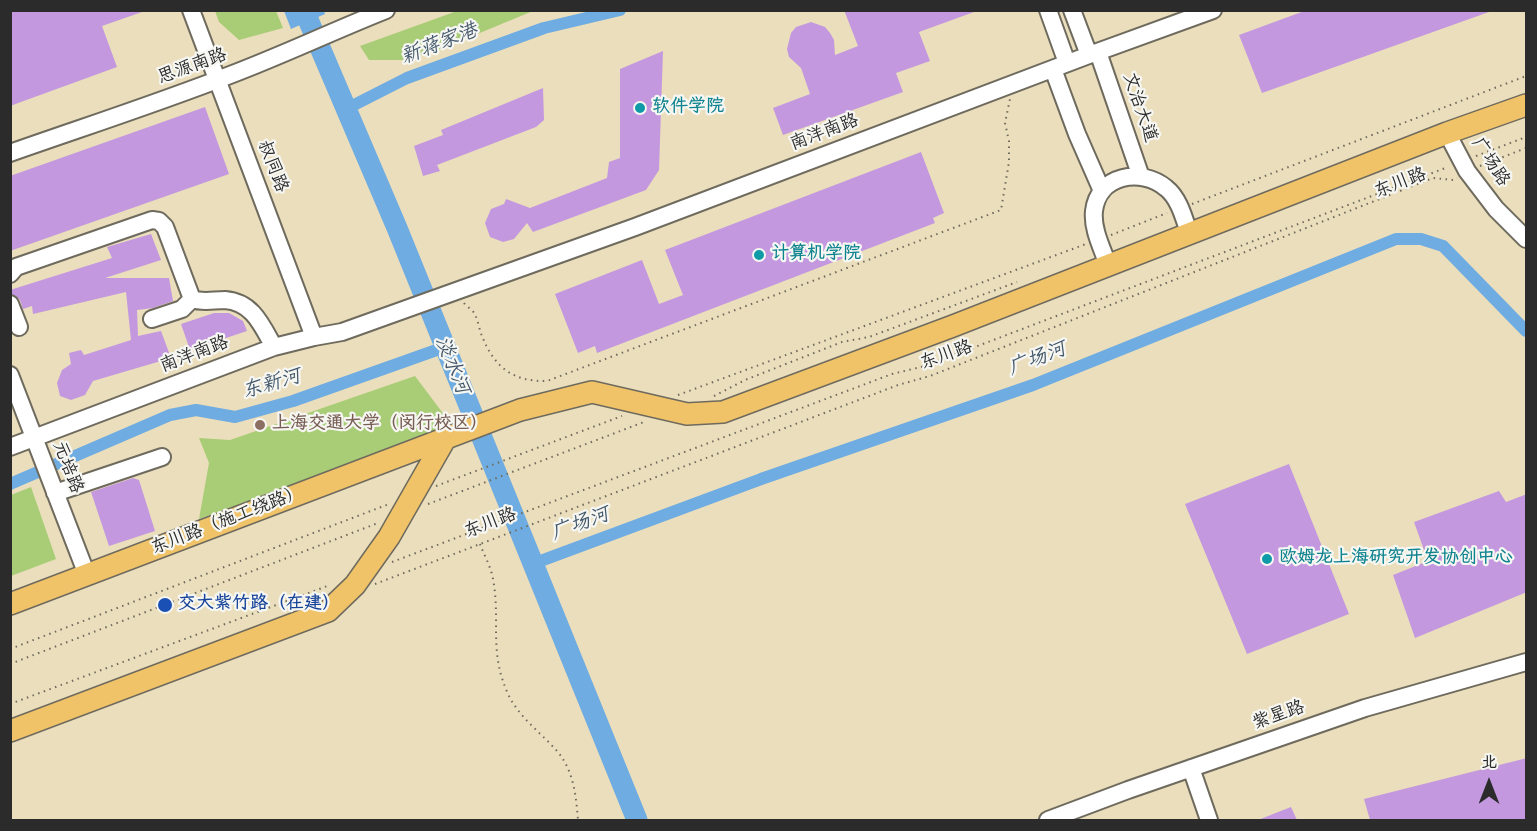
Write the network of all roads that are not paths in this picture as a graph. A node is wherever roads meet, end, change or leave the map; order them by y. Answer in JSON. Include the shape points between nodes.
{"nodes":[{"id":1,"x":191,"y":10,"type":"edge"},
{"id":2,"x":386,"y":10,"type":"edge"},
{"id":3,"x":1048,"y":10,"type":"edge"},
{"id":4,"x":1072,"y":10,"type":"edge"},
{"id":5,"x":1213,"y":10,"type":"edge"},
{"id":6,"x":1093,"y":54,"type":"junction"},
{"id":7,"x":1060,"y":66,"type":"junction"},
{"id":8,"x":218,"y":80,"type":"junction"},
{"id":9,"x":1527,"y":105,"type":"edge"},
{"id":10,"x":1447,"y":132,"type":"junction"},
{"id":11,"x":10,"y":153,"type":"edge"},
{"id":12,"x":1141,"y":177,"type":"junction"},
{"id":13,"x":1102,"y":191,"type":"junction"},
{"id":14,"x":1189,"y":233,"type":"junction"},
{"id":15,"x":1527,"y":239,"type":"edge"},
{"id":16,"x":1108,"y":265,"type":"junction"},
{"id":17,"x":10,"y":274,"type":"edge"},
{"id":18,"x":192,"y":299,"type":"junction"},
{"id":19,"x":10,"y":304,"type":"edge"},
{"id":20,"x":152,"y":319,"type":"dead end"},
{"id":21,"x":19,"y":327,"type":"dead end"},
{"id":22,"x":314,"y":336,"type":"junction"},
{"id":23,"x":274,"y":347,"type":"junction"},
{"id":24,"x":10,"y":375,"type":"edge"},
{"id":25,"x":520,"y":410,"type":"joint"},
{"id":26,"x":444,"y":439,"type":"junction"},
{"id":27,"x":36,"y":445,"type":"junction"},
{"id":28,"x":10,"y":447,"type":"edge"},
{"id":29,"x":162,"y":457,"type":"dead end"},
{"id":30,"x":53,"y":487,"type":"junction"},
{"id":31,"x":87,"y":575,"type":"junction"},
{"id":32,"x":10,"y":604,"type":"edge"},
{"id":33,"x":1527,"y":662,"type":"edge"},
{"id":34,"x":10,"y":731,"type":"edge"},
{"id":35,"x":1191,"y":768,"type":"junction"},
{"id":36,"x":1048,"y":820,"type":"edge"},
{"id":37,"x":1209,"y":820,"type":"edge"}],
"edges":[{"from":1,"to":8,"type":"street","name":"叔同路"},
{"from":2,"to":8,"type":"street","name":"思源南路"},
{"from":3,"to":7,"type":"street"},
{"from":4,"to":6,"type":"street","name":"文治大道"},
{"from":5,"to":6,"type":"street","name":"南洋南路"},
{"from":6,"to":7,"type":"street","name":"南洋南路"},
{"from":6,"to":12,"type":"street","name":"文治大道"},
{"from":7,"to":13,"type":"street"},
{"from":7,"to":22,"type":"street","name":"南洋南路","via":[[454,293],[342,332]]},
{"from":8,"to":11,"type":"street","name":"思源南路"},
{"from":8,"to":22,"type":"street","name":"叔同路"},
{"from":9,"to":10,"type":"main road","name":"东川路"},
{"from":10,"to":14,"type":"main road","name":"东川路"},
{"from":10,"to":15,"type":"street","name":"广场路","via":[[1464,166],[1496,209]]},
{"from":12,"to":13,"type":"street","via":[[1114,180]]},
{"from":12,"to":14,"type":"street","via":[[1167,188]]},
{"from":13,"to":16,"type":"street","via":[[1094,210],[1098,239]]},
{"from":14,"to":16,"type":"main road","name":"东川路"},
{"from":16,"to":25,"type":"main road","name":"东川路","via":[[723,412],[649,413],[592,392]]},
{"from":17,"to":18,"type":"street","via":[[16,267],[152,220],[165,227]]},
{"from":18,"to":20,"type":"street","via":[[182,309]]},
{"from":18,"to":23,"type":"street","via":[[238,302],[250,309]]},
{"from":19,"to":21,"type":"street"},
{"from":22,"to":23,"type":"street","name":"南洋南路"},
{"from":23,"to":27,"type":"street","name":"南洋南路"},
{"from":24,"to":27,"type":"street","name":"元培路"},
{"from":25,"to":26,"type":"main road","name":"东川路（施工绕路）"},
{"from":26,"to":31,"type":"main road","name":"东川路（施工绕路）"},
{"from":26,"to":34,"type":"main road","via":[[389,537],[356,585],[328,611]]},
{"from":27,"to":28,"type":"street","name":"南洋南路"},
{"from":27,"to":30,"type":"street","name":"元培路"},
{"from":29,"to":30,"type":"street"},
{"from":30,"to":31,"type":"street","name":"元培路"},
{"from":31,"to":32,"type":"main road","name":"东川路（施工绕路）"},
{"from":33,"to":35,"type":"street","name":"紫星路","via":[[1365,708]]},
{"from":35,"to":36,"type":"street","name":"紫星路"},
{"from":35,"to":37,"type":"street"}]}
